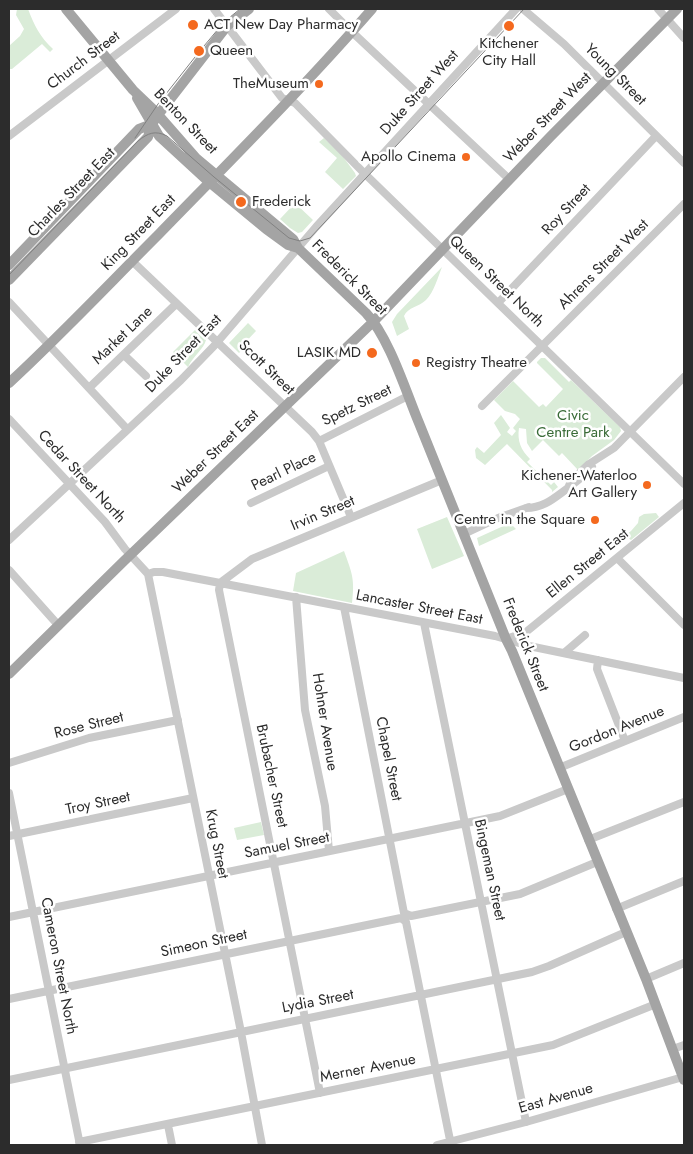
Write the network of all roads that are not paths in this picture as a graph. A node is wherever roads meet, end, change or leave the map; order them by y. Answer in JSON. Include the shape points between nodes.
{"nodes":[{"id":1,"x":66,"y":9,"type":"edge"},
{"id":2,"x":176,"y":9,"type":"edge"},
{"id":3,"x":214,"y":9,"type":"edge"},
{"id":4,"x":249,"y":9,"type":"edge"},
{"id":5,"x":329,"y":9,"type":"edge"},
{"id":6,"x":372,"y":9,"type":"edge"},
{"id":7,"x":516,"y":9,"type":"edge"},
{"id":8,"x":523,"y":9,"type":"edge"},
{"id":9,"x":658,"y":9,"type":"edge"},
{"id":10,"x":677,"y":9,"type":"edge"},
{"id":11,"x":667,"y":19,"type":"junction"},
{"id":12,"x":227,"y":26,"type":"junction"},
{"id":13,"x":352,"y":32,"type":"junction"},
{"id":14,"x":684,"y":38,"type":"edge"},
{"id":15,"x":108,"y":60,"type":"junction"},
{"id":16,"x":603,"y":83,"type":"junction"},
{"id":17,"x":133,"y":90,"type":"junction"},
{"id":18,"x":289,"y":100,"type":"junction"},
{"id":19,"x":428,"y":103,"type":"junction"},
{"id":20,"x":158,"y":115,"type":"junction"},
{"id":21,"x":152,"y":124,"type":"junction"},
{"id":22,"x":9,"y":136,"type":"edge"},
{"id":23,"x":159,"y":136,"type":"junction"},
{"id":24,"x":656,"y":136,"type":"junction"},
{"id":25,"x":148,"y":137,"type":"junction"},
{"id":26,"x":684,"y":164,"type":"edge"},
{"id":27,"x":364,"y":173,"type":"junction"},
{"id":28,"x":213,"y":179,"type":"junction"},
{"id":29,"x":509,"y":179,"type":"junction"},
{"id":30,"x":684,"y":204,"type":"edge"},
{"id":31,"x":298,"y":248,"type":"junction"},
{"id":32,"x":442,"y":250,"type":"junction"},
{"id":33,"x":132,"y":261,"type":"junction"},
{"id":34,"x":9,"y":265,"type":"edge"},
{"id":35,"x":9,"y":280,"type":"edge"},
{"id":36,"x":9,"y":302,"type":"edge"},
{"id":37,"x":498,"y":303,"type":"junction"},
{"id":38,"x":176,"y":304,"type":"junction"},
{"id":39,"x":374,"y":321,"type":"junction"},
{"id":40,"x":218,"y":342,"type":"junction"},
{"id":41,"x":50,"y":346,"type":"junction"},
{"id":42,"x":543,"y":346,"type":"junction"},
{"id":43,"x":124,"y":354,"type":"junction"},
{"id":44,"x":146,"y":376,"type":"dead end"},
{"id":45,"x":684,"y":377,"type":"edge"},
{"id":46,"x":9,"y":383,"type":"edge"},
{"id":47,"x":89,"y":388,"type":"junction"},
{"id":48,"x":408,"y":396,"type":"junction"},
{"id":49,"x":286,"y":406,"type":"junction"},
{"id":50,"x":482,"y":406,"type":"dead end"},
{"id":51,"x":9,"y":420,"type":"edge"},
{"id":52,"x":127,"y":429,"type":"junction"},
{"id":53,"x":631,"y":431,"type":"junction"},
{"id":54,"x":319,"y":441,"type":"junction"},
{"id":55,"x":329,"y":466,"type":"junction"},
{"id":56,"x":442,"y":480,"type":"junction"},
{"id":57,"x":69,"y":484,"type":"junction"},
{"id":58,"x":684,"y":484,"type":"edge"},
{"id":59,"x":251,"y":503,"type":"dead end"},
{"id":60,"x":684,"y":503,"type":"edge"},
{"id":61,"x":351,"y":517,"type":"junction"},
{"id":62,"x":464,"y":534,"type":"junction"},
{"id":63,"x":9,"y":540,"type":"edge"},
{"id":64,"x":130,"y":555,"type":"junction"},
{"id":65,"x":618,"y":558,"type":"junction"},
{"id":66,"x":9,"y":570,"type":"edge"},
{"id":67,"x":148,"y":574,"type":"junction"},
{"id":68,"x":220,"y":583,"type":"junction"},
{"id":69,"x":296,"y":597,"type":"junction"},
{"id":70,"x":344,"y":607,"type":"junction"},
{"id":71,"x":424,"y":624,"type":"junction"},
{"id":72,"x":59,"y":626,"type":"junction"},
{"id":73,"x":684,"y":626,"type":"edge"},
{"id":74,"x":526,"y":632,"type":"junction"},
{"id":75,"x":586,"y":635,"type":"dead end"},
{"id":76,"x":506,"y":639,"type":"junction"},
{"id":77,"x":529,"y":646,"type":"junction"},
{"id":78,"x":564,"y":653,"type":"junction"},
{"id":79,"x":598,"y":660,"type":"junction"},
{"id":80,"x":9,"y":674,"type":"edge"},
{"id":81,"x":684,"y":678,"type":"edge"},
{"id":82,"x":684,"y":717,"type":"edge"},
{"id":83,"x":178,"y":720,"type":"junction"},
{"id":84,"x":625,"y":740,"type":"junction"},
{"id":85,"x":9,"y":762,"type":"edge"},
{"id":86,"x":559,"y":768,"type":"junction"},
{"id":87,"x":568,"y":789,"type":"junction"},
{"id":88,"x":9,"y":793,"type":"edge"},
{"id":89,"x":193,"y":798,"type":"junction"},
{"id":90,"x":684,"y":802,"type":"edge"},
{"id":91,"x":465,"y":823,"type":"junction"},
{"id":92,"x":17,"y":834,"type":"junction"},
{"id":93,"x":9,"y":836,"type":"edge"},
{"id":94,"x":390,"y":838,"type":"junction"},
{"id":95,"x":588,"y":840,"type":"junction"},
{"id":96,"x":329,"y":852,"type":"junction"},
{"id":97,"x":274,"y":862,"type":"junction"},
{"id":98,"x":597,"y":862,"type":"junction"},
{"id":99,"x":208,"y":876,"type":"junction"},
{"id":100,"x":684,"y":881,"type":"edge"},
{"id":101,"x":481,"y":902,"type":"junction"},
{"id":102,"x":616,"y":909,"type":"junction"},
{"id":103,"x":33,"y":912,"type":"junction"},
{"id":104,"x":9,"y":917,"type":"edge"},
{"id":105,"x":406,"y":918,"type":"junction"},
{"id":106,"x":626,"y":932,"type":"junction"},
{"id":107,"x":290,"y":941,"type":"junction"},
{"id":108,"x":224,"y":954,"type":"junction"},
{"id":109,"x":684,"y":963,"type":"edge"},
{"id":110,"x":646,"y":979,"type":"junction"},
{"id":111,"x":497,"y":980,"type":"junction"},
{"id":112,"x":50,"y":990,"type":"junction"},
{"id":113,"x":421,"y":996,"type":"junction"},
{"id":114,"x":9,"y":999,"type":"edge"},
{"id":115,"x":656,"y":1004,"type":"junction"},
{"id":116,"x":306,"y":1019,"type":"junction"},
{"id":117,"x":241,"y":1032,"type":"junction"},
{"id":118,"x":684,"y":1045,"type":"edge"},
{"id":119,"x":674,"y":1049,"type":"junction"},
{"id":120,"x":512,"y":1054,"type":"junction"},
{"id":121,"x":65,"y":1069,"type":"junction"},
{"id":122,"x":436,"y":1069,"type":"junction"},
{"id":123,"x":684,"y":1078,"type":"edge"},
{"id":124,"x":9,"y":1080,"type":"edge"},
{"id":125,"x":320,"y":1093,"type":"junction"},
{"id":126,"x":254,"y":1107,"type":"junction"},
{"id":127,"x":526,"y":1122,"type":"junction"},
{"id":128,"x":168,"y":1124,"type":"junction"},
{"id":129,"x":80,"y":1144,"type":"edge"},
{"id":130,"x":451,"y":1144,"type":"edge"},
{"id":131,"x":172,"y":1145,"type":"edge"},
{"id":132,"x":262,"y":1145,"type":"edge"},
{"id":133,"x":437,"y":1145,"type":"edge"}],
"edges":[{"from":1,"to":15,"type":"main road","name":"Benton Street"},
{"from":2,"to":15,"type":"street","name":"Church Street"},
{"from":3,"to":12,"type":"street","name":"Queen Street North"},
{"from":4,"to":12,"type":"main road","name":"Charles Street East"},
{"from":5,"to":13,"type":"street"},
{"from":6,"to":13,"type":"main road","name":"King Street East"},
{"from":7,"to":19,"type":"street","name":"Duke Street West"},
{"from":8,"to":16,"type":"street","name":"Young Street"},
{"from":9,"to":11,"type":"street"},
{"from":10,"to":11,"type":"main road","name":"Weber Street West"},
{"from":11,"to":14,"type":"street"},
{"from":11,"to":16,"type":"main road","name":"Weber Street West"},
{"from":12,"to":18,"type":"street","name":"Queen Street North","via":[[282,98]]},
{"from":12,"to":20,"type":"main road","name":"Charles Street East"},
{"from":13,"to":18,"type":"main road","name":"King Street East"},
{"from":13,"to":19,"type":"street"},
{"from":15,"to":17,"type":"main road","name":"Benton Street"},
{"from":15,"to":22,"type":"street","name":"Church Street"},
{"from":16,"to":24,"type":"street","name":"Young Street"},
{"from":16,"to":29,"type":"main road","name":"Weber Street West"},
{"from":17,"to":20,"type":"main road","name":"Benton Street"},
{"from":17,"to":21,"type":"main road","name":"Benton Street"},
{"from":18,"to":27,"type":"street","name":"Queen Street North"},
{"from":18,"to":28,"type":"main road","name":"King Street East"},
{"from":19,"to":27,"type":"street","name":"Duke Street West"},
{"from":19,"to":29,"type":"street"},
{"from":20,"to":21,"type":"main road","name":"Charles Street East"},
{"from":20,"to":28,"type":"main road","name":"Benton Street"},
{"from":21,"to":23,"type":"main road","name":"Benton Street"},
{"from":21,"to":25,"type":"main road","name":"Charles Street East"},
{"from":21,"to":34,"type":"main road","name":"Charles Street East","via":[[139,129]]},
{"from":23,"to":25,"type":"main road"},
{"from":23,"to":28,"type":"main road","name":"Benton Street"},
{"from":24,"to":26,"type":"street","name":"Young Street"},
{"from":24,"to":37,"type":"street","name":"Roy Street"},
{"from":25,"to":35,"type":"main road","name":"Charles Street East"},
{"from":27,"to":31,"type":"street","name":"Duke Street East"},
{"from":27,"to":32,"type":"street","name":"Queen Street North"},
{"from":28,"to":31,"type":"main road","name":"Frederick Street","via":[[281,228]]},
{"from":28,"to":33,"type":"main road","name":"King Street East"},
{"from":29,"to":32,"type":"main road","name":"Weber Street West"},
{"from":30,"to":42,"type":"street","name":"Ahrens Street West"},
{"from":31,"to":39,"type":"main road","name":"Frederick Street"},
{"from":31,"to":40,"type":"street","name":"Duke Street East"},
{"from":32,"to":37,"type":"street","name":"Queen Street North"},
{"from":32,"to":39,"type":"main road","name":"Weber Street East"},
{"from":33,"to":38,"type":"street","name":"Scott Street"},
{"from":33,"to":41,"type":"main road","name":"King Street East"},
{"from":36,"to":41,"type":"street"},
{"from":37,"to":42,"type":"street","name":"Queen Street North"},
{"from":38,"to":40,"type":"street","name":"Scott Street"},
{"from":38,"to":43,"type":"street","name":"Market Lane"},
{"from":39,"to":48,"type":"main road","name":"Frederick Street"},
{"from":39,"to":49,"type":"main road","name":"Weber Street East"},
{"from":40,"to":49,"type":"street","name":"Scott Street"},
{"from":40,"to":52,"type":"street","name":"Duke Street East"},
{"from":41,"to":46,"type":"main road","name":"King Street East"},
{"from":41,"to":47,"type":"street"},
{"from":42,"to":50,"type":"street","name":"Ahrens Street West"},
{"from":42,"to":53,"type":"street","name":"Queen Street North"},
{"from":43,"to":44,"type":"street"},
{"from":43,"to":47,"type":"street","name":"Market Lane"},
{"from":45,"to":53,"type":"street"},
{"from":47,"to":52,"type":"street"},
{"from":48,"to":54,"type":"street","name":"Spetz Street"},
{"from":48,"to":56,"type":"main road","name":"Frederick Street"},
{"from":49,"to":54,"type":"street","name":"Scott Street"},
{"from":49,"to":64,"type":"main road","name":"Weber Street East"},
{"from":51,"to":57,"type":"street","name":"Cedar Street North"},
{"from":52,"to":57,"type":"street","name":"Duke Street East"},
{"from":53,"to":58,"type":"street","name":"Queen Street North"},
{"from":53,"to":62,"type":"street","via":[[555,499],[539,508],[526,508],[498,518]]},
{"from":54,"to":55,"type":"street","name":"Scott Street"},
{"from":55,"to":59,"type":"street","name":"Pearl Place"},
{"from":55,"to":61,"type":"street","name":"Scott Street"},
{"from":56,"to":61,"type":"street","name":"Irvin Street"},
{"from":56,"to":62,"type":"main road","name":"Frederick Street"},
{"from":57,"to":63,"type":"street","name":"Duke Street East"},
{"from":57,"to":64,"type":"street","name":"Cedar Street North","via":[[105,522]]},
{"from":60,"to":65,"type":"street","name":"Ellen Street East"},
{"from":61,"to":68,"type":"street","name":"Irvin Street","via":[[246,561]]},
{"from":62,"to":76,"type":"main road","name":"Frederick Street"},
{"from":64,"to":67,"type":"street"},
{"from":64,"to":72,"type":"main road","name":"Weber Street East"},
{"from":65,"to":73,"type":"street"},
{"from":65,"to":74,"type":"street","name":"Ellen Street East"},
{"from":66,"to":72,"type":"street"},
{"from":67,"to":68,"type":"street","name":"Lancaster Street East","via":[[163,572]]},
{"from":67,"to":83,"type":"street","name":"Krug Street"},
{"from":68,"to":69,"type":"street","name":"Lancaster Street East"},
{"from":68,"to":97,"type":"street","name":"Brubacher Street"},
{"from":69,"to":70,"type":"street","name":"Lancaster Street East"},
{"from":69,"to":96,"type":"street","name":"Hohner Avenue","via":[[305,710],[325,806]]},
{"from":70,"to":71,"type":"street","name":"Lancaster Street East"},
{"from":70,"to":94,"type":"street","name":"Chapel Street"},
{"from":71,"to":76,"type":"street","name":"Lancaster Street East"},
{"from":71,"to":91,"type":"street","name":"Bingeman Street"},
{"from":72,"to":80,"type":"main road","name":"Weber Street East"},
{"from":74,"to":76,"type":"street","name":"Ellen Street East"},
{"from":74,"to":77,"type":"street","via":[[524,638]]},
{"from":75,"to":78,"type":"street"},
{"from":76,"to":77,"type":"street","name":"Lancaster Street East"},
{"from":76,"to":86,"type":"main road","name":"Frederick Street"},
{"from":77,"to":78,"type":"street","name":"Lancaster Street East"},
{"from":78,"to":79,"type":"street","name":"Lancaster Street East"},
{"from":79,"to":81,"type":"street","name":"Lancaster Street East"},
{"from":79,"to":84,"type":"street","via":[[597,669]]},
{"from":82,"to":84,"type":"street","name":"Gordon Avenue"},
{"from":83,"to":85,"type":"street","name":"Rose Street","via":[[89,738]]},
{"from":83,"to":89,"type":"street","name":"Krug Street"},
{"from":84,"to":86,"type":"street","name":"Gordon Avenue"},
{"from":86,"to":87,"type":"main road","name":"Frederick Street"},
{"from":87,"to":91,"type":"street","name":"Samuel Street","via":[[506,814]]},
{"from":87,"to":95,"type":"main road","name":"Frederick Street"},
{"from":88,"to":92,"type":"street","name":"Cameron Street North"},
{"from":89,"to":92,"type":"street","name":"Troy Street"},
{"from":89,"to":99,"type":"street","name":"Krug Street"},
{"from":90,"to":95,"type":"street"},
{"from":91,"to":94,"type":"street","name":"Samuel Street"},
{"from":91,"to":101,"type":"street","name":"Bingeman Street"},
{"from":92,"to":93,"type":"street","name":"Troy Street"},
{"from":92,"to":103,"type":"street","name":"Cameron Street North"},
{"from":94,"to":96,"type":"street","name":"Samuel Street"},
{"from":94,"to":105,"type":"street","name":"Chapel Street"},
{"from":95,"to":98,"type":"main road","name":"Frederick Street"},
{"from":96,"to":97,"type":"street","name":"Samuel Street"},
{"from":97,"to":99,"type":"street","name":"Samuel Street"},
{"from":97,"to":107,"type":"street","name":"Brubacher Street"},
{"from":98,"to":101,"type":"street","name":"Simeon Street","via":[[520,894]]},
{"from":98,"to":102,"type":"main road","name":"Frederick Street"},
{"from":99,"to":103,"type":"street","name":"Samuel Street"},
{"from":99,"to":108,"type":"street","name":"Krug Street"},
{"from":100,"to":102,"type":"street"},
{"from":101,"to":105,"type":"street","name":"Simeon Street"},
{"from":101,"to":111,"type":"street","name":"Bingeman Street"},
{"from":102,"to":106,"type":"main road","name":"Frederick Street"},
{"from":103,"to":104,"type":"street","name":"Samuel Street"},
{"from":103,"to":112,"type":"street","name":"Cameron Street North"},
{"from":105,"to":107,"type":"street","name":"Simeon Street"},
{"from":105,"to":113,"type":"street","name":"Chapel Street"},
{"from":106,"to":110,"type":"main road","name":"Frederick Street"},
{"from":106,"to":111,"type":"street","name":"Lydia Street","via":[[548,966]]},
{"from":107,"to":108,"type":"street","name":"Simeon Street"},
{"from":107,"to":116,"type":"street","name":"Brubacher Street"},
{"from":108,"to":112,"type":"street","name":"Simeon Street"},
{"from":108,"to":117,"type":"street","name":"Krug Street"},
{"from":109,"to":110,"type":"street"},
{"from":110,"to":115,"type":"main road","name":"Frederick Street"},
{"from":111,"to":113,"type":"street","name":"Lydia Street"},
{"from":111,"to":120,"type":"street","name":"Bingeman Street"},
{"from":112,"to":114,"type":"street","name":"Simeon Street"},
{"from":112,"to":121,"type":"street","name":"Cameron Street North"},
{"from":113,"to":116,"type":"street","name":"Lydia Street"},
{"from":113,"to":122,"type":"street","name":"Chapel Street"},
{"from":115,"to":119,"type":"main road","name":"Frederick Street"},
{"from":115,"to":120,"type":"street","name":"Merner Avenue","via":[[553,1045]]},
{"from":116,"to":117,"type":"street","name":"Lydia Street"},
{"from":116,"to":125,"type":"street","name":"Brubacher Street"},
{"from":117,"to":121,"type":"street","name":"Lydia Street"},
{"from":117,"to":126,"type":"street","name":"Krug Street"},
{"from":118,"to":119,"type":"street"},
{"from":119,"to":123,"type":"main road","name":"Frederick Street"},
{"from":120,"to":122,"type":"street","name":"Merner Avenue"},
{"from":120,"to":127,"type":"street","name":"Bingeman Street"},
{"from":121,"to":124,"type":"street","name":"Lydia Street"},
{"from":121,"to":129,"type":"street","name":"Cameron Street North"},
{"from":122,"to":125,"type":"street","name":"Merner Avenue"},
{"from":122,"to":130,"type":"street","name":"Chapel Street"},
{"from":123,"to":127,"type":"street","name":"East Avenue"},
{"from":125,"to":126,"type":"street","name":"Merner Avenue"},
{"from":126,"to":128,"type":"street","name":"Merner Avenue"},
{"from":126,"to":132,"type":"street","name":"Krug Street"},
{"from":127,"to":130,"type":"street","name":"East Avenue"},
{"from":128,"to":129,"type":"street","name":"Merner Avenue"},
{"from":128,"to":131,"type":"street"},
{"from":130,"to":133,"type":"street","name":"East Avenue"}]}
